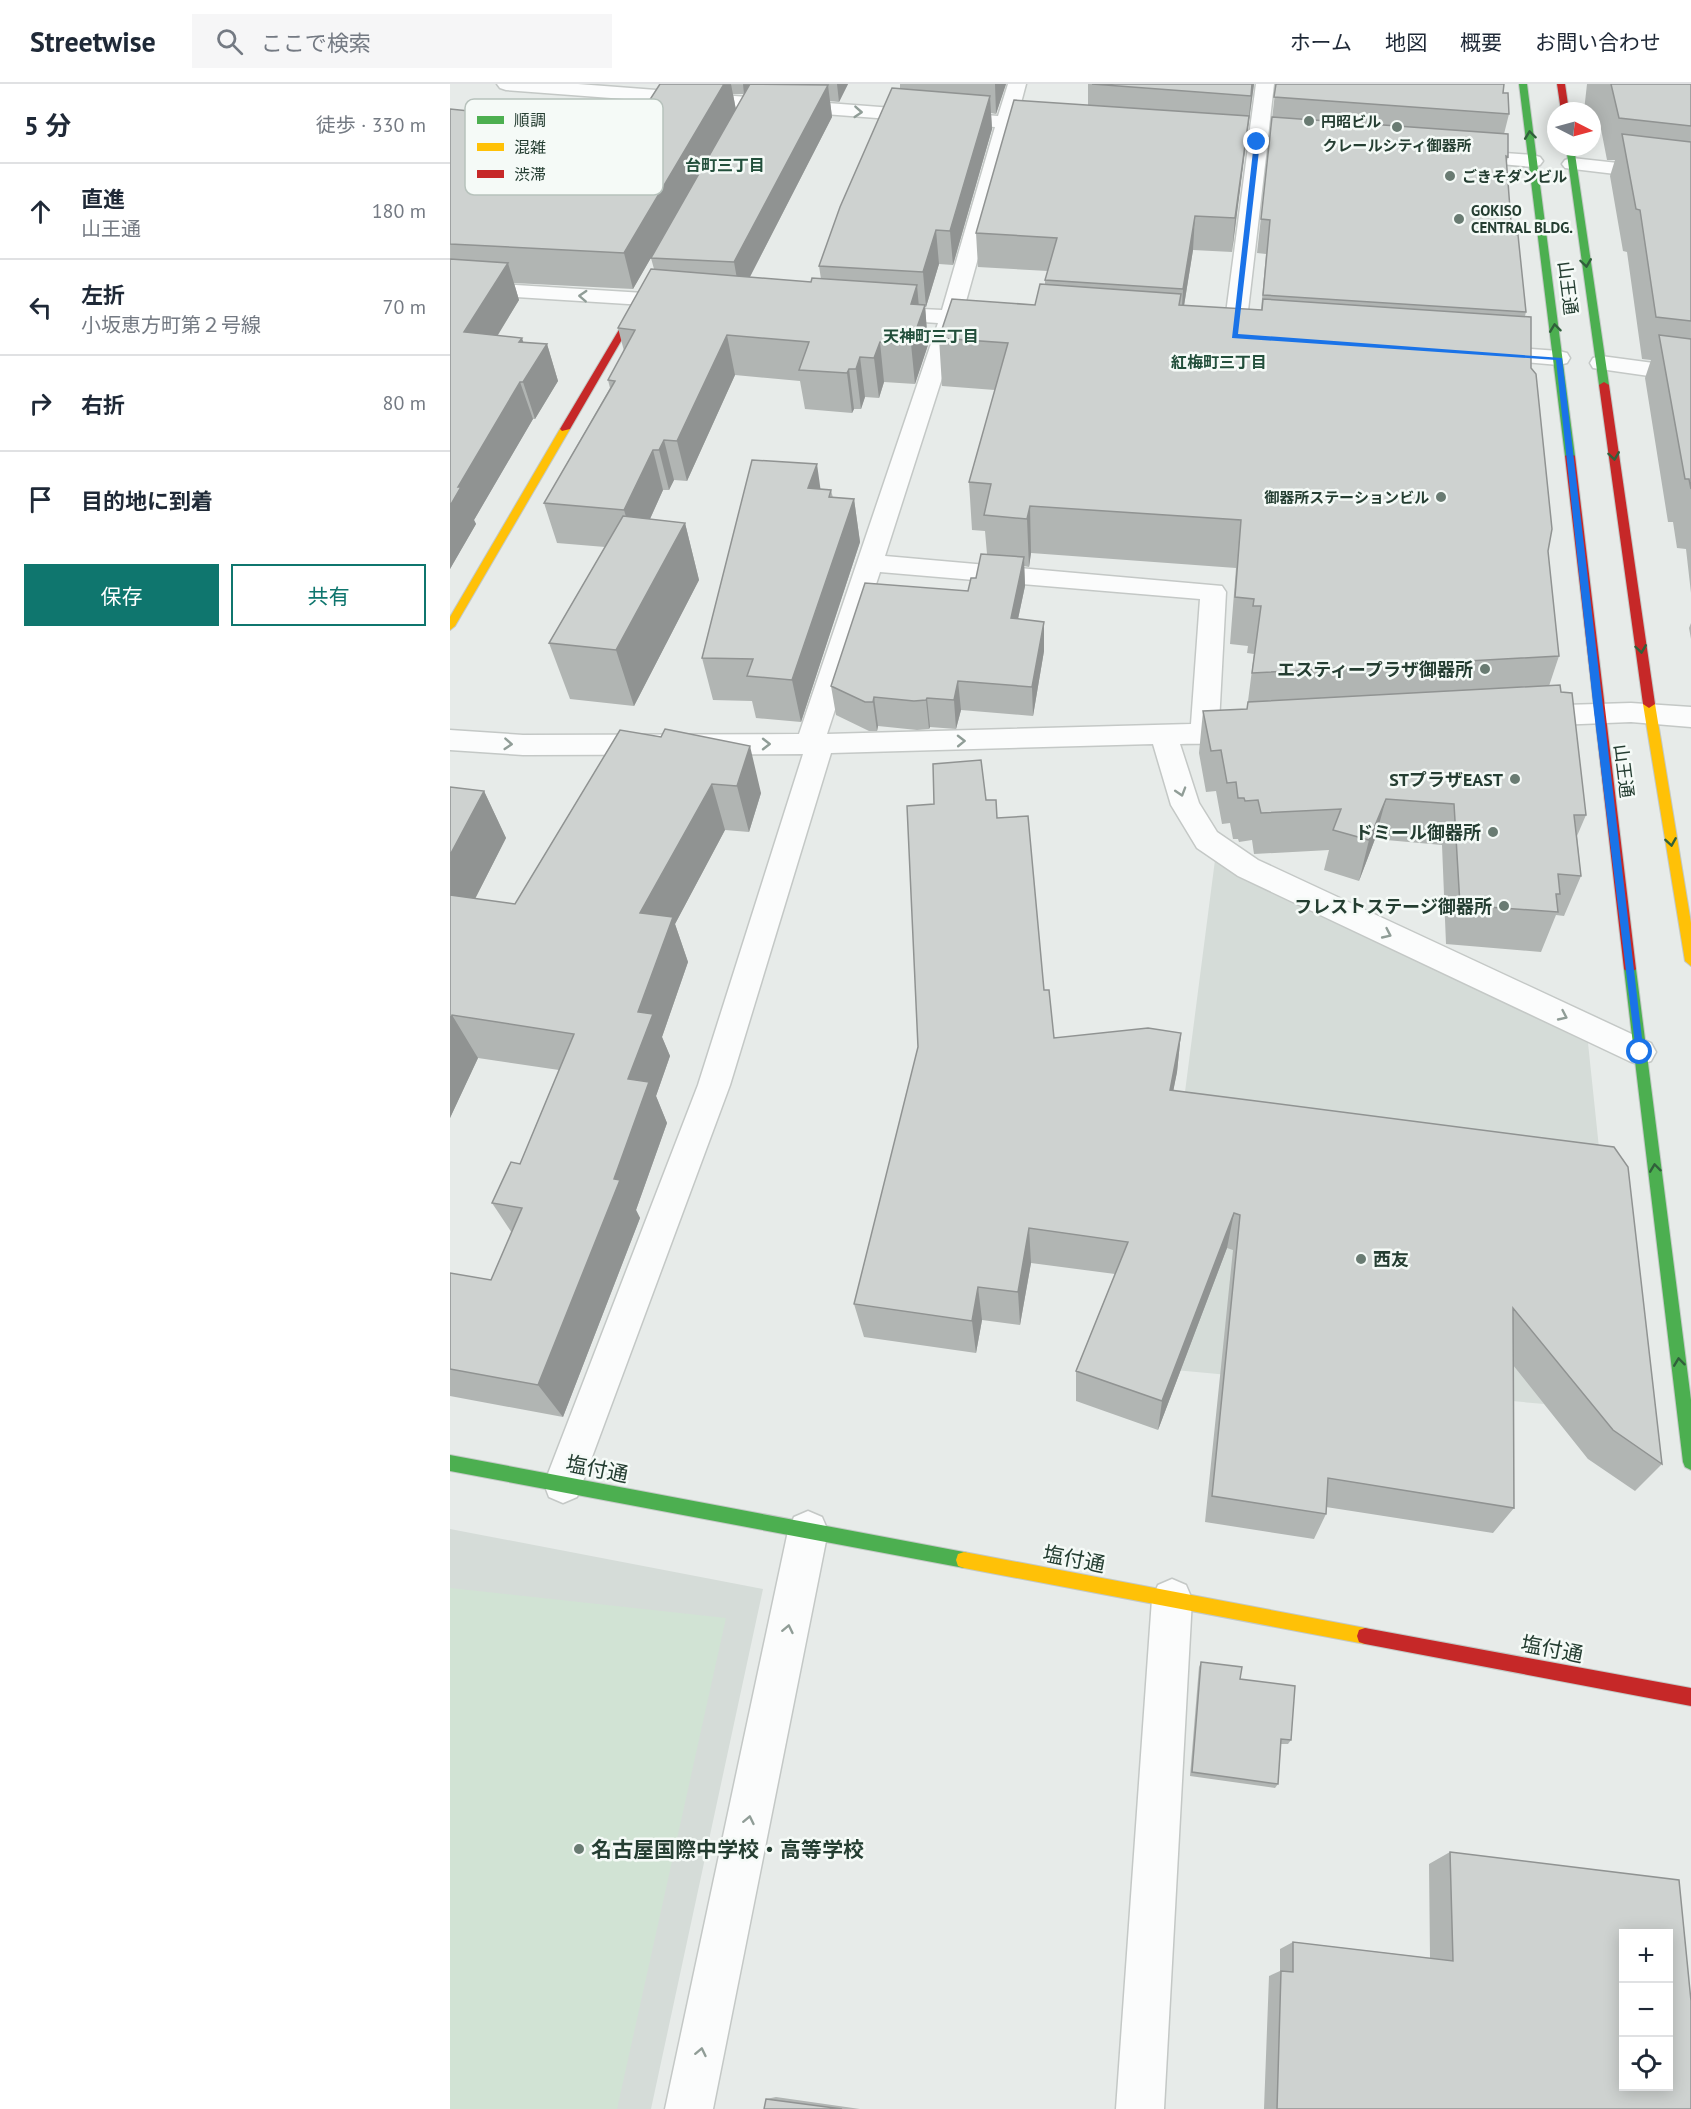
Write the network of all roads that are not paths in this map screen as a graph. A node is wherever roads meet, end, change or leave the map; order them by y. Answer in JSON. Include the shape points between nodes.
{"nodes":[{"id":1,"x":506,"y":84,"type":"edge"},
{"id":2,"x":1017,"y":84,"type":"edge"},
{"id":3,"x":1265,"y":84,"type":"edge"},
{"id":4,"x":1523,"y":84,"type":"edge"},
{"id":5,"x":1561,"y":84,"type":"edge"},
{"id":6,"x":1564,"y":102,"type":"edge"},
{"id":7,"x":1005,"y":123,"type":"junction"},
{"id":8,"x":1074,"y":128,"type":"edge"},
{"id":9,"x":1188,"y":137,"type":"edge"},
{"id":10,"x":1257,"y":142,"type":"junction"},
{"id":11,"x":1338,"y":148,"type":"edge"},
{"id":12,"x":1442,"y":154,"type":"edge"},
{"id":13,"x":1571,"y":156,"type":"edge"},
{"id":14,"x":1576,"y":156,"type":"edge"},
{"id":15,"x":1533,"y":161,"type":"junction"},
{"id":16,"x":1691,"y":177,"type":"edge"},
{"id":17,"x":450,"y":288,"type":"edge"},
{"id":18,"x":644,"y":294,"type":"junction"},
{"id":19,"x":701,"y":303,"type":"edge"},
{"id":20,"x":856,"y":312,"type":"edge"},
{"id":21,"x":951,"y":317,"type":"junction"},
{"id":22,"x":1010,"y":321,"type":"edge"},
{"id":23,"x":1211,"y":334,"type":"edge"},
{"id":24,"x":1234,"y":336,"type":"junction"},
{"id":25,"x":1258,"y":338,"type":"edge"},
{"id":26,"x":1470,"y":352,"type":"edge"},
{"id":27,"x":1559,"y":358,"type":"junction"},
{"id":28,"x":1601,"y":363,"type":"junction"},
{"id":29,"x":1691,"y":375,"type":"edge"},
{"id":30,"x":870,"y":563,"type":"junction"},
{"id":31,"x":450,"y":627,"type":"edge"},
{"id":32,"x":1598,"y":712,"type":"junction"},
{"id":33,"x":1650,"y":712,"type":"junction"},
{"id":34,"x":1507,"y":717,"type":"edge"},
{"id":35,"x":1691,"y":717,"type":"edge"},
{"id":36,"x":1274,"y":731,"type":"edge"},
{"id":37,"x":1204,"y":735,"type":"junction"},
{"id":38,"x":1164,"y":736,"type":"junction"},
{"id":39,"x":450,"y":740,"type":"edge"},
{"id":40,"x":815,"y":744,"type":"junction"},
{"id":41,"x":1691,"y":961,"type":"edge"},
{"id":42,"x":1640,"y":1052,"type":"junction"},
{"id":43,"x":1691,"y":1462,"type":"edge"},
{"id":44,"x":450,"y":1463,"type":"edge"},
{"id":45,"x":563,"y":1484,"type":"junction"},
{"id":46,"x":808,"y":1531,"type":"junction"},
{"id":47,"x":1172,"y":1599,"type":"junction"},
{"id":48,"x":1691,"y":1697,"type":"edge"},
{"id":49,"x":689,"y":2109,"type":"edge"},
{"id":50,"x":1140,"y":2109,"type":"edge"}],
"edges":[{"from":1,"to":7,"type":"street","one_way":true},
{"from":2,"to":7,"type":"street"},
{"from":3,"to":10,"type":"street"},
{"from":15,"to":4,"type":"main road","name":"山王通","one_way":true},
{"from":5,"to":6,"type":"main road"},
{"from":7,"to":8,"type":"street"},
{"from":7,"to":21,"type":"street"},
{"from":9,"to":10,"type":"street"},
{"from":10,"to":11,"type":"street"},
{"from":10,"to":24,"type":"street"},
{"from":12,"to":15,"type":"street"},
{"from":13,"to":28,"type":"main road","name":"山王通","one_way":true},
{"from":14,"to":16,"type":"street"},
{"from":27,"to":15,"type":"main road","name":"山王通","one_way":true},
{"from":18,"to":17,"type":"street","one_way":true},
{"from":18,"to":19,"type":"street"},
{"from":18,"to":31,"type":"main road"},
{"from":20,"to":21,"type":"street"},
{"from":21,"to":22,"type":"street"},
{"from":21,"to":30,"type":"street"},
{"from":23,"to":24,"type":"street"},
{"from":24,"to":25,"type":"street"},
{"from":26,"to":27,"type":"street"},
{"from":27,"to":32,"type":"main road","name":"山王通"},
{"from":28,"to":29,"type":"street"},
{"from":28,"to":33,"type":"main road","name":"山王通","one_way":true},
{"from":30,"to":37,"type":"street","via":[[1213,592]]},
{"from":30,"to":40,"type":"street"},
{"from":32,"to":33,"type":"street"},
{"from":32,"to":34,"type":"street"},
{"from":32,"to":42,"type":"main road","name":"山王通"},
{"from":33,"to":35,"type":"street"},
{"from":33,"to":41,"type":"main road","name":"山王通","one_way":true},
{"from":36,"to":37,"type":"street"},
{"from":37,"to":38,"type":"street"},
{"from":40,"to":38,"type":"street","one_way":true},
{"from":38,"to":42,"type":"street","one_way":true,"via":[[1185,805],[1207,840],[1240,862]]},
{"from":39,"to":40,"type":"street","one_way":true,"via":[[523,745]]},
{"from":40,"to":45,"type":"street","via":[[714,1085]]},
{"from":43,"to":42,"type":"main road","name":"山王通","one_way":true},
{"from":44,"to":45,"type":"main road","name":"塩付通"},
{"from":45,"to":46,"type":"main road","name":"塩付通"},
{"from":46,"to":47,"type":"main road","name":"塩付通"},
{"from":49,"to":46,"type":"street","one_way":true},
{"from":47,"to":48,"type":"main road","name":"塩付通"},
{"from":47,"to":50,"type":"street"}]}
